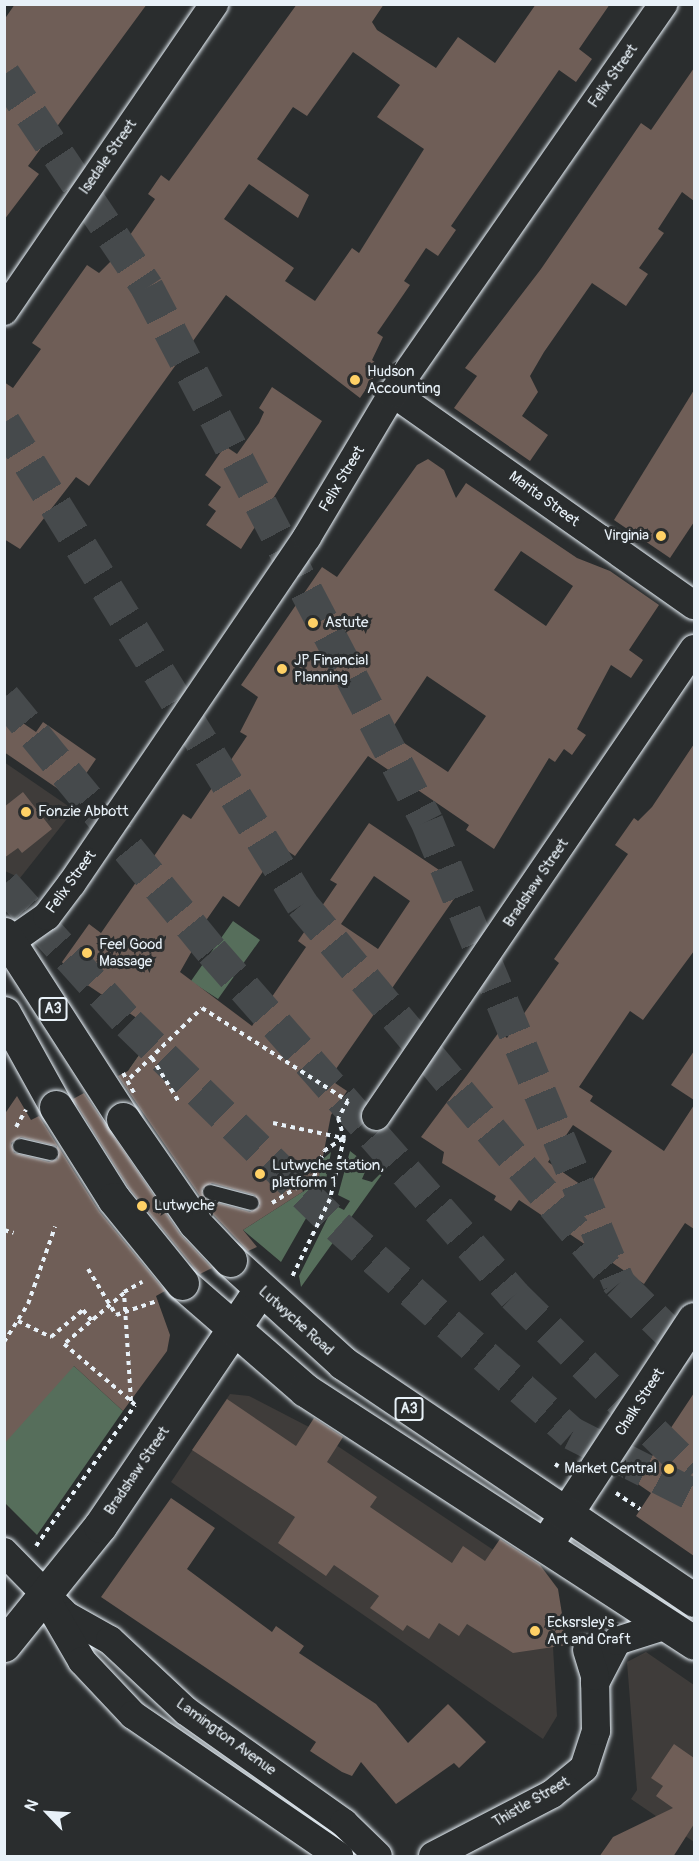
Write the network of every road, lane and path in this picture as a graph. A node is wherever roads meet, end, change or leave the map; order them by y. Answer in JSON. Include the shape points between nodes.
{"nodes":[{"id":1,"x":214,"y":4,"type":"edge"},
{"id":2,"x":663,"y":4,"type":"edge"},
{"id":3,"x":4,"y":311,"type":"edge"},
{"id":4,"x":393,"y":393,"type":"junction"},
{"id":5,"x":694,"y":605,"type":"edge"},
{"id":6,"x":694,"y":649,"type":"edge"},
{"id":7,"x":7,"y":938,"type":"edge"},
{"id":8,"x":4,"y":1013,"type":"edge"},
{"id":9,"x":152,"y":1058,"type":"junction"},
{"id":10,"x":114,"y":1082,"type":"junction"},
{"id":11,"x":179,"y":1102,"type":"dead end"},
{"id":12,"x":44,"y":1110,"type":"junction"},
{"id":13,"x":376,"y":1116,"type":"dead end"},
{"id":14,"x":273,"y":1123,"type":"dead end"},
{"id":15,"x":344,"y":1138,"type":"junction"},
{"id":16,"x":15,"y":1141,"type":"joint"},
{"id":17,"x":51,"y":1153,"type":"dead end"},
{"id":18,"x":210,"y":1192,"type":"dead end"},
{"id":19,"x":252,"y":1203,"type":"dead end"},
{"id":20,"x":266,"y":1206,"type":"dead end"},
{"id":21,"x":56,"y":1227,"type":"dead end"},
{"id":22,"x":4,"y":1230,"type":"edge"},
{"id":23,"x":14,"y":1233,"type":"dead end"},
{"id":24,"x":88,"y":1269,"type":"dead end"},
{"id":25,"x":142,"y":1282,"type":"dead end"},
{"id":26,"x":275,"y":1286,"type":"junction"},
{"id":27,"x":124,"y":1292,"type":"junction"},
{"id":28,"x":169,"y":1292,"type":"junction"},
{"id":29,"x":694,"y":1319,"type":"edge"},
{"id":30,"x":18,"y":1321,"type":"junction"},
{"id":31,"x":92,"y":1321,"type":"junction"},
{"id":32,"x":231,"y":1330,"type":"junction"},
{"id":33,"x":4,"y":1342,"type":"edge"},
{"id":34,"x":130,"y":1401,"type":"junction"},
{"id":35,"x":616,"y":1493,"type":"dead end"},
{"id":36,"x":640,"y":1509,"type":"dead end"},
{"id":37,"x":566,"y":1515,"type":"junction"},
{"id":38,"x":546,"y":1544,"type":"junction"},
{"id":39,"x":18,"y":1552,"type":"edge"},
{"id":40,"x":46,"y":1597,"type":"junction"},
{"id":41,"x":694,"y":1600,"type":"edge"},
{"id":42,"x":667,"y":1625,"type":"junction"},
{"id":43,"x":694,"y":1643,"type":"edge"},
{"id":44,"x":4,"y":1646,"type":"edge"},
{"id":45,"x":587,"y":1650,"type":"dead end"},
{"id":46,"x":596,"y":1683,"type":"junction"},
{"id":47,"x":339,"y":1857,"type":"edge"},
{"id":48,"x":378,"y":1857,"type":"edge"},
{"id":49,"x":433,"y":1857,"type":"edge"}],
"edges":[{"from":1,"to":3,"type":"street","name":"Isedale Street"},
{"from":2,"to":4,"type":"street","name":"Felix Street"},
{"from":4,"to":5,"type":"street","name":"Marita Street"},
{"from":4,"to":7,"type":"street","name":"Felix Street","via":[[289,564],[72,883],[47,916]]},
{"from":6,"to":13,"type":"street","name":"Bradshaw Street"},
{"from":7,"to":10,"type":"main road","name":"Lutwyche Road","number":"A3"},
{"from":8,"to":12,"type":"main road"},
{"from":9,"to":10,"type":"path"},
{"from":9,"to":11,"type":"path"},
{"from":9,"to":15,"type":"path","via":[[202,1008],[348,1101],[338,1119]]},
{"from":10,"to":26,"type":"main road","name":"Lutwyche Road","number":"A3","bridge":true,"via":[[175,1195],[230,1260]]},
{"from":12,"to":16,"type":"path","via":[[28,1106]]},
{"from":12,"to":28,"type":"main road","bridge":true,"via":[[114,1199]]},
{"from":14,"to":15,"type":"path"},
{"from":15,"to":20,"type":"path","via":[[324,1152],[314,1177]]},
{"from":15,"to":26,"type":"path","via":[[330,1199]]},
{"from":16,"to":17,"type":"lane"},
{"from":18,"to":19,"type":"lane"},
{"from":21,"to":30,"type":"path"},
{"from":22,"to":23,"type":"path"},
{"from":24,"to":28,"type":"path","bridge":true,"via":[[116,1315]]},
{"from":25,"to":27,"type":"path"},
{"from":26,"to":32,"type":"main road","name":"Bradshaw Street"},
{"from":26,"to":37,"type":"main road","name":"Lutwyche Road","number":"A3","via":[[343,1363]]},
{"from":27,"to":31,"type":"path"},
{"from":27,"to":34,"type":"path"},
{"from":28,"to":32,"type":"main road"},
{"from":29,"to":37,"type":"main road","name":"Chalk Street"},
{"from":30,"to":31,"type":"path","via":[[51,1337],[83,1310]]},
{"from":30,"to":33,"type":"path"},
{"from":31,"to":34,"type":"path","via":[[64,1344]]},
{"from":32,"to":38,"type":"main road","via":[[327,1406]]},
{"from":32,"to":40,"type":"main road","name":"Bradshaw Street"},
{"from":34,"to":39,"type":"path","via":[[135,1405]]},
{"from":35,"to":36,"type":"path"},
{"from":37,"to":38,"type":"main road","name":"Chalk Street"},
{"from":37,"to":41,"type":"main road","name":"Lutwyche Road","number":"A3"},
{"from":38,"to":42,"type":"main road"},
{"from":39,"to":40,"type":"street","name":"Lamington Avenue"},
{"from":40,"to":44,"type":"main road","name":"Bradshaw Street"},
{"from":40,"to":47,"type":"street","name":"Lamington Avenue","via":[[82,1660],[133,1715]]},
{"from":40,"to":48,"type":"street","name":"Lamington Avenue","via":[[67,1616],[110,1640],[186,1711],[344,1823]]},
{"from":42,"to":43,"type":"main road"},
{"from":42,"to":46,"type":"street","via":[[617,1641]]},
{"from":45,"to":46,"type":"street","name":"Thistle Street"},
{"from":46,"to":49,"type":"street","name":"Thistle Street","via":[[596,1740],[584,1768],[552,1794]]}]}
